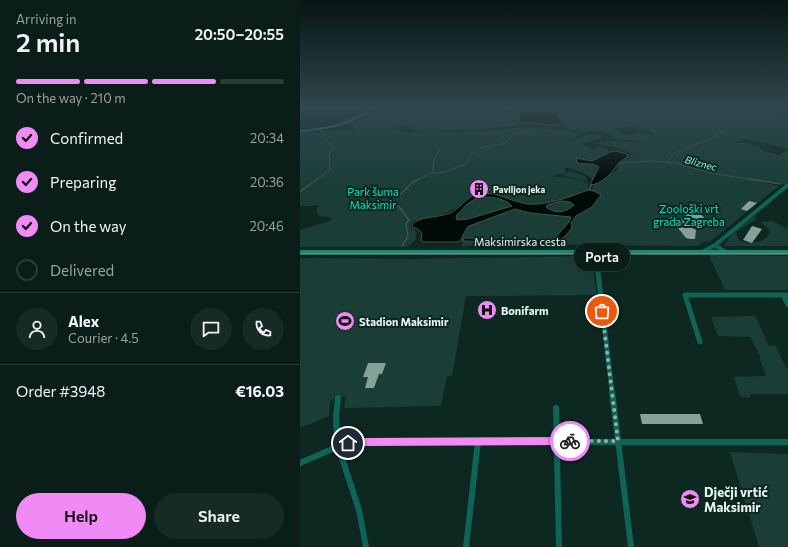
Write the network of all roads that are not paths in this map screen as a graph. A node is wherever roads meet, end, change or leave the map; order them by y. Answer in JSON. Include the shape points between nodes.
{"nodes":[{"id":1,"x":788,"y":185,"type":"edge"},
{"id":2,"x":715,"y":245,"type":"junction"},
{"id":3,"x":595,"y":251,"type":"junction"},
{"id":4,"x":704,"y":251,"type":"junction"},
{"id":5,"x":724,"y":251,"type":"junction"},
{"id":6,"x":300,"y":252,"type":"edge"},
{"id":7,"x":788,"y":252,"type":"edge"},
{"id":8,"x":786,"y":295,"type":"edge"},
{"id":9,"x":788,"y":305,"type":"edge"},
{"id":10,"x":700,"y":342,"type":"dead end"},
{"id":11,"x":338,"y":398,"type":"dead end"},
{"id":12,"x":556,"y":408,"type":"dead end"},
{"id":13,"x":478,"y":441,"type":"junction"},
{"id":14,"x":557,"y":441,"type":"junction"},
{"id":15,"x":618,"y":441,"type":"junction"},
{"id":16,"x":788,"y":442,"type":"edge"},
{"id":17,"x":339,"y":446,"type":"junction"},
{"id":18,"x":300,"y":463,"type":"edge"},
{"id":19,"x":366,"y":547,"type":"edge"},
{"id":20,"x":466,"y":547,"type":"edge"},
{"id":21,"x":559,"y":547,"type":"edge"},
{"id":22,"x":631,"y":547,"type":"edge"}],
"edges":[{"from":1,"to":2,"type":"street"},
{"from":2,"to":4,"type":"street"},
{"from":2,"to":5,"type":"street"},
{"from":3,"to":4,"type":"main road","name":"Maksimirska cesta"},
{"from":3,"to":6,"type":"main road","name":"Maksimirska cesta"},
{"from":3,"to":15,"type":"street"},
{"from":4,"to":5,"type":"main road","name":"Maksimirska cesta"},
{"from":5,"to":7,"type":"main road","name":"Maksimirska cesta"},
{"from":8,"to":9,"type":"street"},
{"from":8,"to":10,"type":"street","via":[[685,295]]},
{"from":11,"to":17,"type":"street","via":[[335,414]]},
{"from":12,"to":14,"type":"street"},
{"from":13,"to":14,"type":"street"},
{"from":13,"to":17,"type":"street","via":[[358,442]]},
{"from":13,"to":20,"type":"street"},
{"from":14,"to":15,"type":"street"},
{"from":14,"to":21,"type":"street"},
{"from":15,"to":16,"type":"street"},
{"from":15,"to":22,"type":"street"},
{"from":17,"to":18,"type":"street"},
{"from":17,"to":19,"type":"street","via":[[362,520]]}]}
